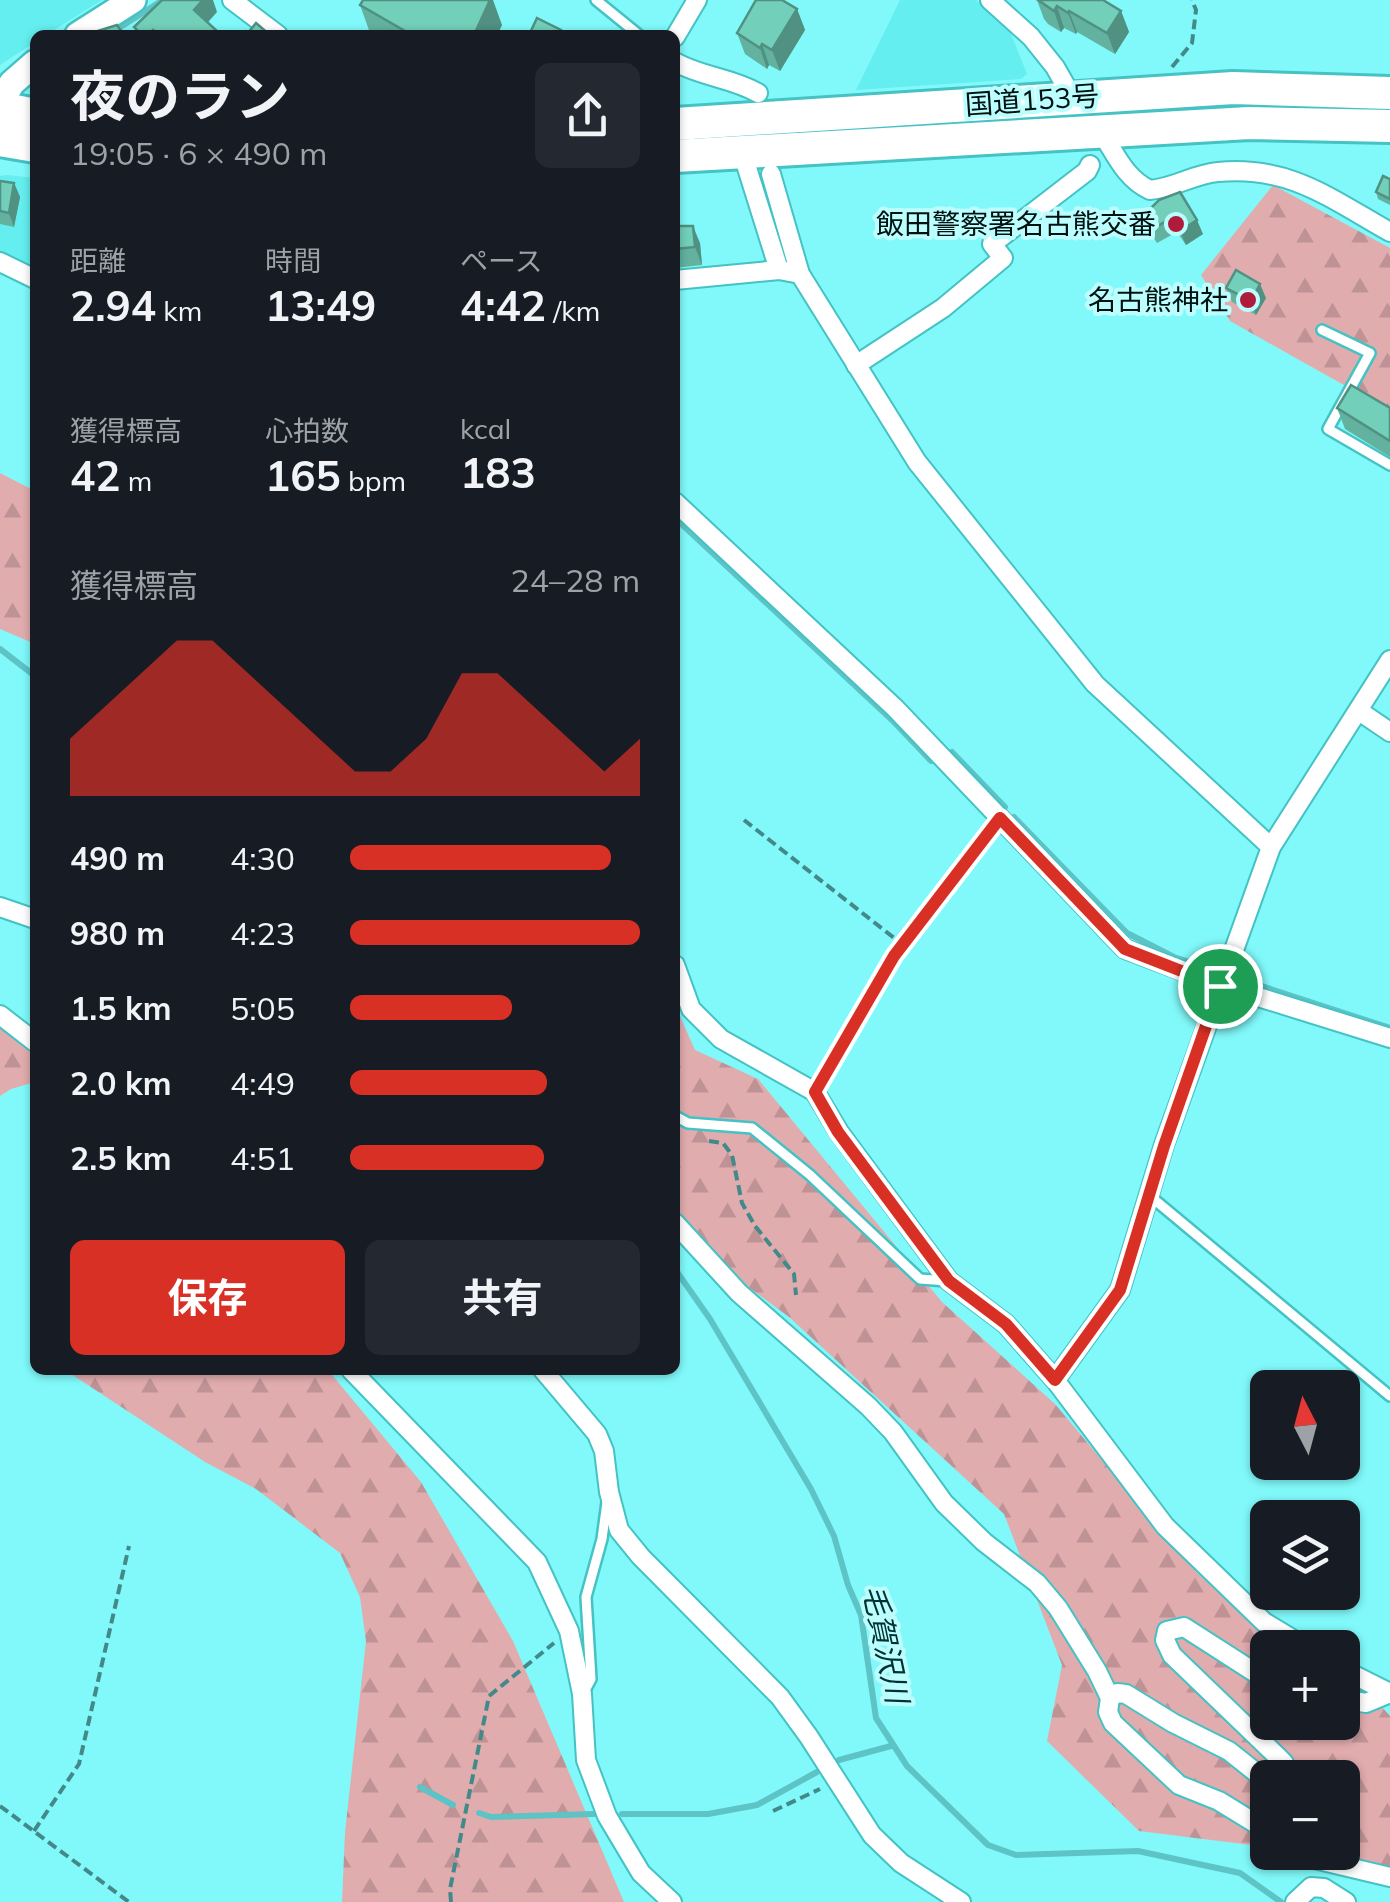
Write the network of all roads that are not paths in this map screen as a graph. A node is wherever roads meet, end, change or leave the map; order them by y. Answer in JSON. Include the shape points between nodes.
{"nodes":[{"id":1,"x":134,"y":0,"type":"edge"},
{"id":2,"x":232,"y":0,"type":"edge"},
{"id":3,"x":596,"y":0,"type":"edge"},
{"id":4,"x":698,"y":0,"type":"edge"},
{"id":5,"x":990,"y":0,"type":"edge"},
{"id":6,"x":86,"y":30,"type":"edge"},
{"id":7,"x":271,"y":30,"type":"edge"},
{"id":8,"x":632,"y":30,"type":"edge"},
{"id":9,"x":679,"y":30,"type":"edge"},
{"id":10,"x":680,"y":65,"type":"edge"},
{"id":11,"x":30,"y":68,"type":"edge"},
{"id":12,"x":758,"y":93,"type":"dead end"},
{"id":13,"x":1390,"y":93,"type":"edge"},
{"id":14,"x":1071,"y":97,"type":"junction"},
{"id":15,"x":0,"y":105,"type":"edge"},
{"id":16,"x":30,"y":114,"type":"edge"},
{"id":17,"x":680,"y":124,"type":"edge"},
{"id":18,"x":1390,"y":126,"type":"edge"},
{"id":19,"x":1102,"y":133,"type":"junction"},
{"id":20,"x":0,"y":140,"type":"edge"},
{"id":21,"x":30,"y":145,"type":"edge"},
{"id":22,"x":742,"y":152,"type":"junction"},
{"id":23,"x":680,"y":156,"type":"edge"},
{"id":24,"x":1090,"y":165,"type":"dead end"},
{"id":25,"x":770,"y":174,"type":"dead end"},
{"id":26,"x":1390,"y":232,"type":"edge"},
{"id":27,"x":0,"y":262,"type":"edge"},
{"id":28,"x":779,"y":270,"type":"junction"},
{"id":29,"x":800,"y":274,"type":"junction"},
{"id":30,"x":30,"y":277,"type":"edge"},
{"id":31,"x":680,"y":280,"type":"edge"},
{"id":32,"x":1322,"y":330,"type":"dead end"},
{"id":33,"x":856,"y":365,"type":"junction"},
{"id":34,"x":1390,"y":465,"type":"edge"},
{"id":35,"x":680,"y":507,"type":"edge"},
{"id":36,"x":1390,"y":660,"type":"edge"},
{"id":37,"x":1359,"y":711,"type":"junction"},
{"id":38,"x":1390,"y":732,"type":"edge"},
{"id":39,"x":1271,"y":847,"type":"junction"},
{"id":40,"x":0,"y":907,"type":"edge"},
{"id":41,"x":30,"y":917,"type":"edge"},
{"id":42,"x":680,"y":979,"type":"edge"},
{"id":43,"x":1220,"y":986,"type":"junction"},
{"id":44,"x":0,"y":1016,"type":"edge"},
{"id":45,"x":30,"y":1038,"type":"edge"},
{"id":46,"x":1390,"y":1038,"type":"edge"},
{"id":47,"x":680,"y":1119,"type":"edge"},
{"id":48,"x":1150,"y":1196,"type":"junction"},
{"id":49,"x":680,"y":1228,"type":"edge"},
{"id":50,"x":949,"y":1281,"type":"junction"},
{"id":51,"x":356,"y":1375,"type":"edge"},
{"id":52,"x":548,"y":1375,"type":"edge"},
{"id":53,"x":1055,"y":1380,"type":"junction"},
{"id":54,"x":1390,"y":1396,"type":"edge"},
{"id":55,"x":609,"y":1492,"type":"junction"},
{"id":56,"x":1277,"y":1630,"type":"edge"},
{"id":57,"x":1250,"y":1669,"type":"edge"},
{"id":58,"x":1360,"y":1678,"type":"edge"},
{"id":59,"x":1390,"y":1693,"type":"edge"},
{"id":60,"x":582,"y":1694,"type":"junction"},
{"id":61,"x":1110,"y":1698,"type":"junction"},
{"id":62,"x":1360,"y":1702,"type":"edge"},
{"id":63,"x":1250,"y":1730,"type":"edge"},
{"id":64,"x":1260,"y":1740,"type":"edge"},
{"id":65,"x":1281,"y":1760,"type":"edge"},
{"id":66,"x":1250,"y":1767,"type":"edge"},
{"id":67,"x":1250,"y":1820,"type":"edge"},
{"id":68,"x":1358,"y":1870,"type":"edge"},
{"id":69,"x":1390,"y":1878,"type":"edge"},
{"id":70,"x":1296,"y":1900,"type":"edge"},
{"id":71,"x":672,"y":1902,"type":"edge"},
{"id":72,"x":961,"y":1902,"type":"edge"},
{"id":73,"x":1346,"y":1902,"type":"edge"}],
"edges":[{"from":1,"to":6,"type":"street"},
{"from":2,"to":7,"type":"street"},
{"from":3,"to":8,"type":"lane"},
{"from":4,"to":9,"type":"street"},
{"from":5,"to":14,"type":"street","via":[[1032,37]]},
{"from":10,"to":12,"type":"street"},
{"from":11,"to":15,"type":"street"},
{"from":13,"to":14,"type":"highway","name":"国道153号","via":[[1233,88]]},
{"from":14,"to":17,"type":"highway","name":"国道153号"},
{"from":14,"to":19,"type":"street"},
{"from":15,"to":16,"type":"highway"},
{"from":18,"to":19,"type":"highway","name":"国道153号","via":[[1249,123]]},
{"from":19,"to":22,"type":"highway","name":"国道153号"},
{"from":19,"to":26,"type":"street","via":[[1126,173],[1150,190],[1215,172],[1291,177]]},
{"from":20,"to":21,"type":"highway"},
{"from":22,"to":23,"type":"highway","name":"国道153号"},
{"from":22,"to":28,"type":"street"},
{"from":24,"to":33,"type":"street","via":[[992,244],[1003,258],[943,308]]},
{"from":25,"to":29,"type":"street"},
{"from":27,"to":30,"type":"street"},
{"from":28,"to":29,"type":"street"},
{"from":28,"to":31,"type":"street"},
{"from":29,"to":33,"type":"street"},
{"from":32,"to":34,"type":"lane","via":[[1370,353],[1328,429]]},
{"from":33,"to":39,"type":"street","via":[[916,462],[1095,684]]},
{"from":35,"to":43,"type":"street","via":[[895,708],[1125,949]]},
{"from":36,"to":37,"type":"street"},
{"from":37,"to":38,"type":"street"},
{"from":37,"to":39,"type":"street"},
{"from":39,"to":43,"type":"street"},
{"from":40,"to":41,"type":"street"},
{"from":42,"to":50,"type":"street","via":[[691,1009],[721,1040],[815,1092]]},
{"from":43,"to":46,"type":"street"},
{"from":43,"to":48,"type":"street"},
{"from":44,"to":45,"type":"street"},
{"from":47,"to":50,"type":"lane","via":[[752,1128],[920,1279]]},
{"from":48,"to":53,"type":"street","via":[[1120,1290]]},
{"from":48,"to":54,"type":"lane"},
{"from":49,"to":61,"type":"street","via":[[739,1292],[893,1432],[944,1503],[1037,1583]]},
{"from":50,"to":53,"type":"street","via":[[1006,1324]]},
{"from":51,"to":60,"type":"street","via":[[537,1562],[569,1631]]},
{"from":52,"to":55,"type":"street","via":[[597,1434]]},
{"from":53,"to":56,"type":"street","via":[[1165,1526]]},
{"from":55,"to":60,"type":"lane","via":[[586,1596],[591,1679]]},
{"from":55,"to":72,"type":"street","via":[[618,1530],[780,1697],[872,1835]]},
{"from":57,"to":63,"type":"street","via":[[1184,1627],[1168,1631],[1172,1655]]},
{"from":58,"to":59,"type":"street"},
{"from":59,"to":62,"type":"street"},
{"from":60,"to":71,"type":"street","via":[[586,1760],[606,1816],[641,1873]]},
{"from":61,"to":66,"type":"street","via":[[1126,1694]]},
{"from":61,"to":67,"type":"street","via":[[1114,1722],[1179,1785]]},
{"from":64,"to":65,"type":"street"},
{"from":68,"to":69,"type":"street"},
{"from":70,"to":73,"type":"street","via":[[1311,1887]]}]}
